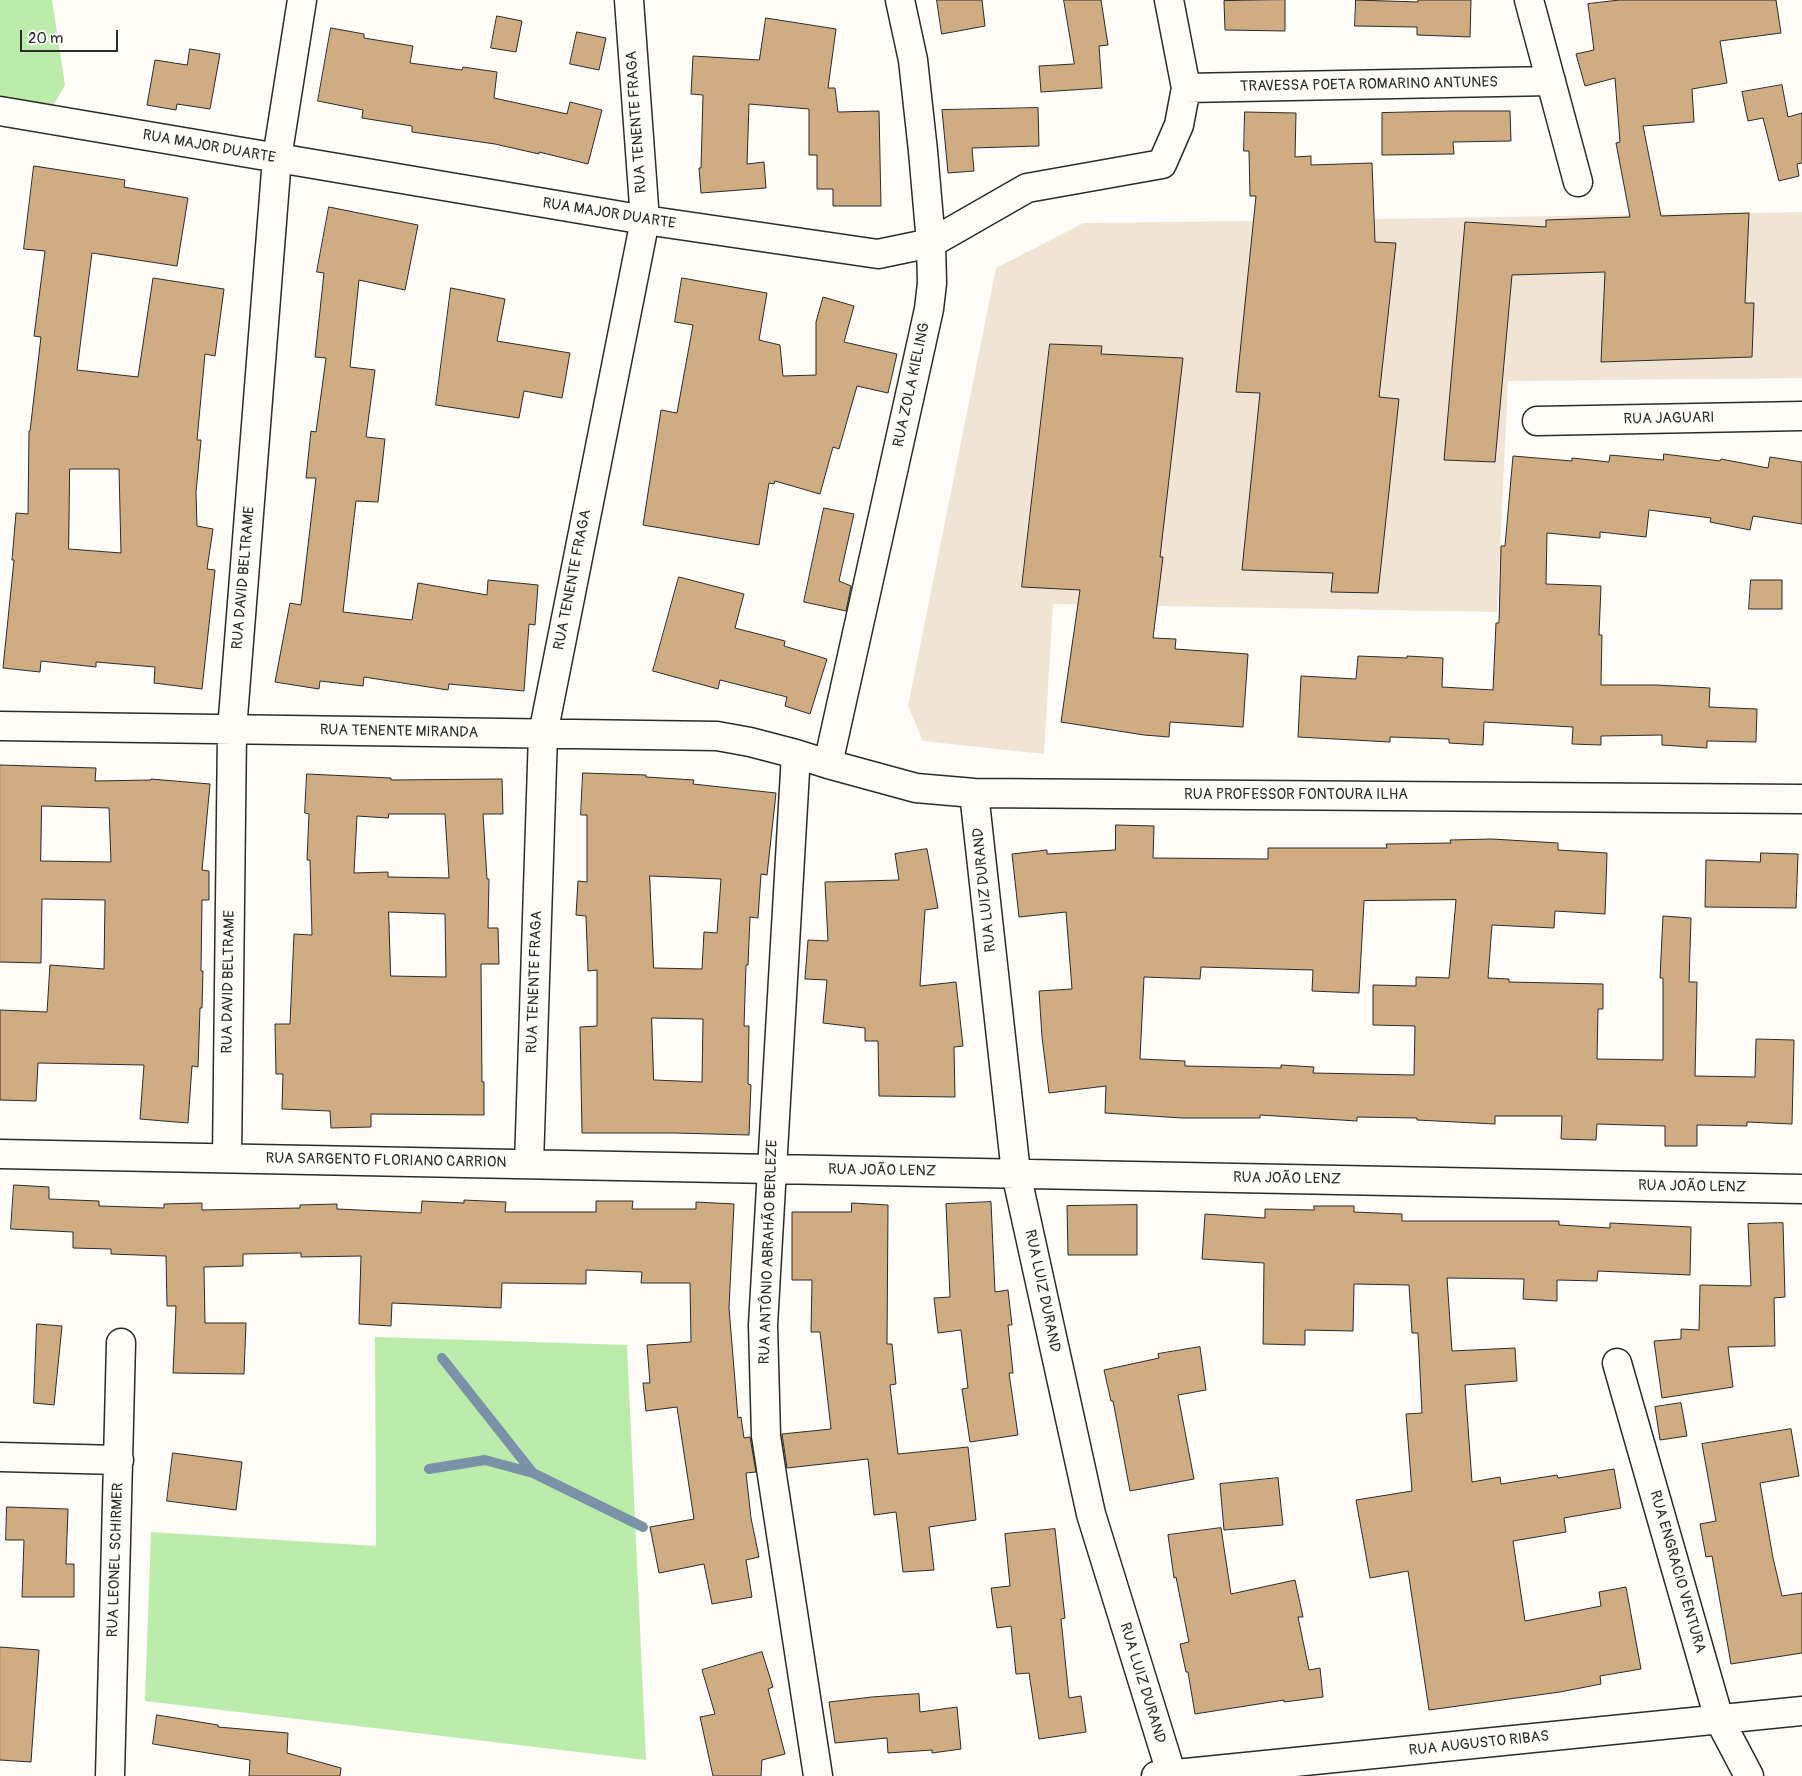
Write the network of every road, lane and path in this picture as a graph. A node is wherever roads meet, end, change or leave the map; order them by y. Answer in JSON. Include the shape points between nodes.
{"nodes":[{"id":1,"x":302,"y":0,"type":"edge"},
{"id":2,"x":629,"y":0,"type":"edge"},
{"id":3,"x":900,"y":0,"type":"edge"},
{"id":4,"x":1170,"y":0,"type":"edge"},
{"id":5,"x":1529,"y":0,"type":"edge"},
{"id":6,"x":1551,"y":81,"type":"junction"},
{"id":7,"x":1186,"y":88,"type":"junction"},
{"id":8,"x":0,"y":111,"type":"edge"},
{"id":9,"x":277,"y":158,"type":"junction"},
{"id":10,"x":1578,"y":182,"type":"dead end"},
{"id":11,"x":644,"y":220,"type":"junction"},
{"id":12,"x":932,"y":243,"type":"junction"},
{"id":13,"x":1802,"y":416,"type":"edge"},
{"id":14,"x":1537,"y":421,"type":"dead end"},
{"id":15,"x":0,"y":726,"type":"edge"},
{"id":16,"x":232,"y":730,"type":"junction"},
{"id":17,"x":543,"y":734,"type":"junction"},
{"id":18,"x":796,"y":754,"type":"junction"},
{"id":19,"x":828,"y":764,"type":"junction"},
{"id":20,"x":974,"y":793,"type":"junction"},
{"id":21,"x":1802,"y":799,"type":"edge"},
{"id":22,"x":0,"y":1154,"type":"edge"},
{"id":23,"x":227,"y":1158,"type":"junction"},
{"id":24,"x":529,"y":1164,"type":"junction"},
{"id":25,"x":772,"y":1168,"type":"junction"},
{"id":26,"x":1016,"y":1173,"type":"junction"},
{"id":27,"x":1802,"y":1189,"type":"edge"},
{"id":28,"x":121,"y":1343,"type":"dead end"},
{"id":29,"x":1617,"y":1362,"type":"dead end"},
{"id":30,"x":0,"y":1457,"type":"edge"},
{"id":31,"x":119,"y":1460,"type":"junction"},
{"id":32,"x":1802,"y":1711,"type":"edge"},
{"id":33,"x":1719,"y":1719,"type":"junction"},
{"id":34,"x":1166,"y":1775,"type":"edge"},
{"id":35,"x":110,"y":1776,"type":"edge"},
{"id":36,"x":818,"y":1776,"type":"edge"},
{"id":37,"x":1749,"y":1776,"type":"edge"}],
"edges":[{"from":1,"to":9,"type":"street","name":"RUA DAVID BELTRAME"},
{"from":2,"to":11,"type":"street","name":"RUA TENENTE FRAGA"},
{"from":3,"to":12,"type":"street","name":"RUA ZOLA KIELING","via":[[913,60]]},
{"from":4,"to":7,"type":"street"},
{"from":5,"to":6,"type":"street"},
{"from":6,"to":7,"type":"street","name":"TRAVESSA POETA ROMARINO ANTUNES"},
{"from":6,"to":10,"type":"street"},
{"from":7,"to":12,"type":"street","name":"RUA MAJOR DUARTE","via":[[1179,125],[1162,164],[1027,188]]},
{"from":8,"to":9,"type":"street","name":"RUA MAJOR DUARTE"},
{"from":9,"to":11,"type":"street","name":"RUA MAJOR DUARTE"},
{"from":9,"to":16,"type":"street","name":"RUA DAVID BELTRAME"},
{"from":11,"to":12,"type":"street","name":"RUA MAJOR DUARTE","via":[[878,254]]},
{"from":11,"to":17,"type":"street","name":"RUA TENENTE FRAGA"},
{"from":12,"to":19,"type":"street","name":"RUA ZOLA KIELING","via":[[929,309]]},
{"from":13,"to":14,"type":"street","name":"RUA JAGUARI"},
{"from":15,"to":16,"type":"street","name":"RUA TENENTE MIRANDA"},
{"from":16,"to":17,"type":"street","name":"RUA TENENTE MIRANDA"},
{"from":16,"to":23,"type":"street","name":"RUA DAVID BELTRAME"},
{"from":17,"to":18,"type":"street","name":"RUA TENENTE MIRANDA","via":[[717,736]]},
{"from":17,"to":24,"type":"street","name":"RUA TENENTE FRAGA"},
{"from":18,"to":19,"type":"street","name":"RUA PROFESSOR FONTOURA ILHA"},
{"from":18,"to":25,"type":"street","name":"RUA ANTÔNIO ABRAHÃO BERLEZE"},
{"from":19,"to":20,"type":"street","name":"RUA PROFESSOR FONTOURA ILHA","via":[[916,788]]},
{"from":20,"to":21,"type":"street","name":"RUA PROFESSOR FONTOURA ILHA"},
{"from":20,"to":26,"type":"street","name":"RUA LUIZ DURAND"},
{"from":22,"to":23,"type":"street","name":"RUA SARGENTO FLORIANO CARRION"},
{"from":23,"to":24,"type":"street","name":"RUA SARGENTO FLORIANO CARRION"},
{"from":24,"to":25,"type":"street","name":"RUA SARGENTO FLORIANO CARRION"},
{"from":25,"to":26,"type":"street","name":"RUA JOÃO LENZ"},
{"from":25,"to":36,"type":"street","name":"RUA ANTÔNIO ABRAHÃO BERLEZE","via":[[763,1325],[766,1436]]},
{"from":26,"to":27,"type":"street","name":"RUA JOÃO LENZ"},
{"from":26,"to":34,"type":"street","name":"RUA LUIZ DURAND","via":[[1091,1514]]},
{"from":28,"to":31,"type":"street","name":"RUA LEONEL SCHIRMER"},
{"from":29,"to":33,"type":"street","name":"RUA ENGRACIO VENTURA"},
{"from":30,"to":31,"type":"street"},
{"from":31,"to":35,"type":"street","name":"RUA LEONEL SCHIRMER"},
{"from":32,"to":33,"type":"street","name":"RUA AUGUSTO RIBAS"},
{"from":33,"to":34,"type":"street","name":"RUA AUGUSTO RIBAS"},
{"from":33,"to":37,"type":"street","name":"RUA ENGRACIO VENTURA"}]}
